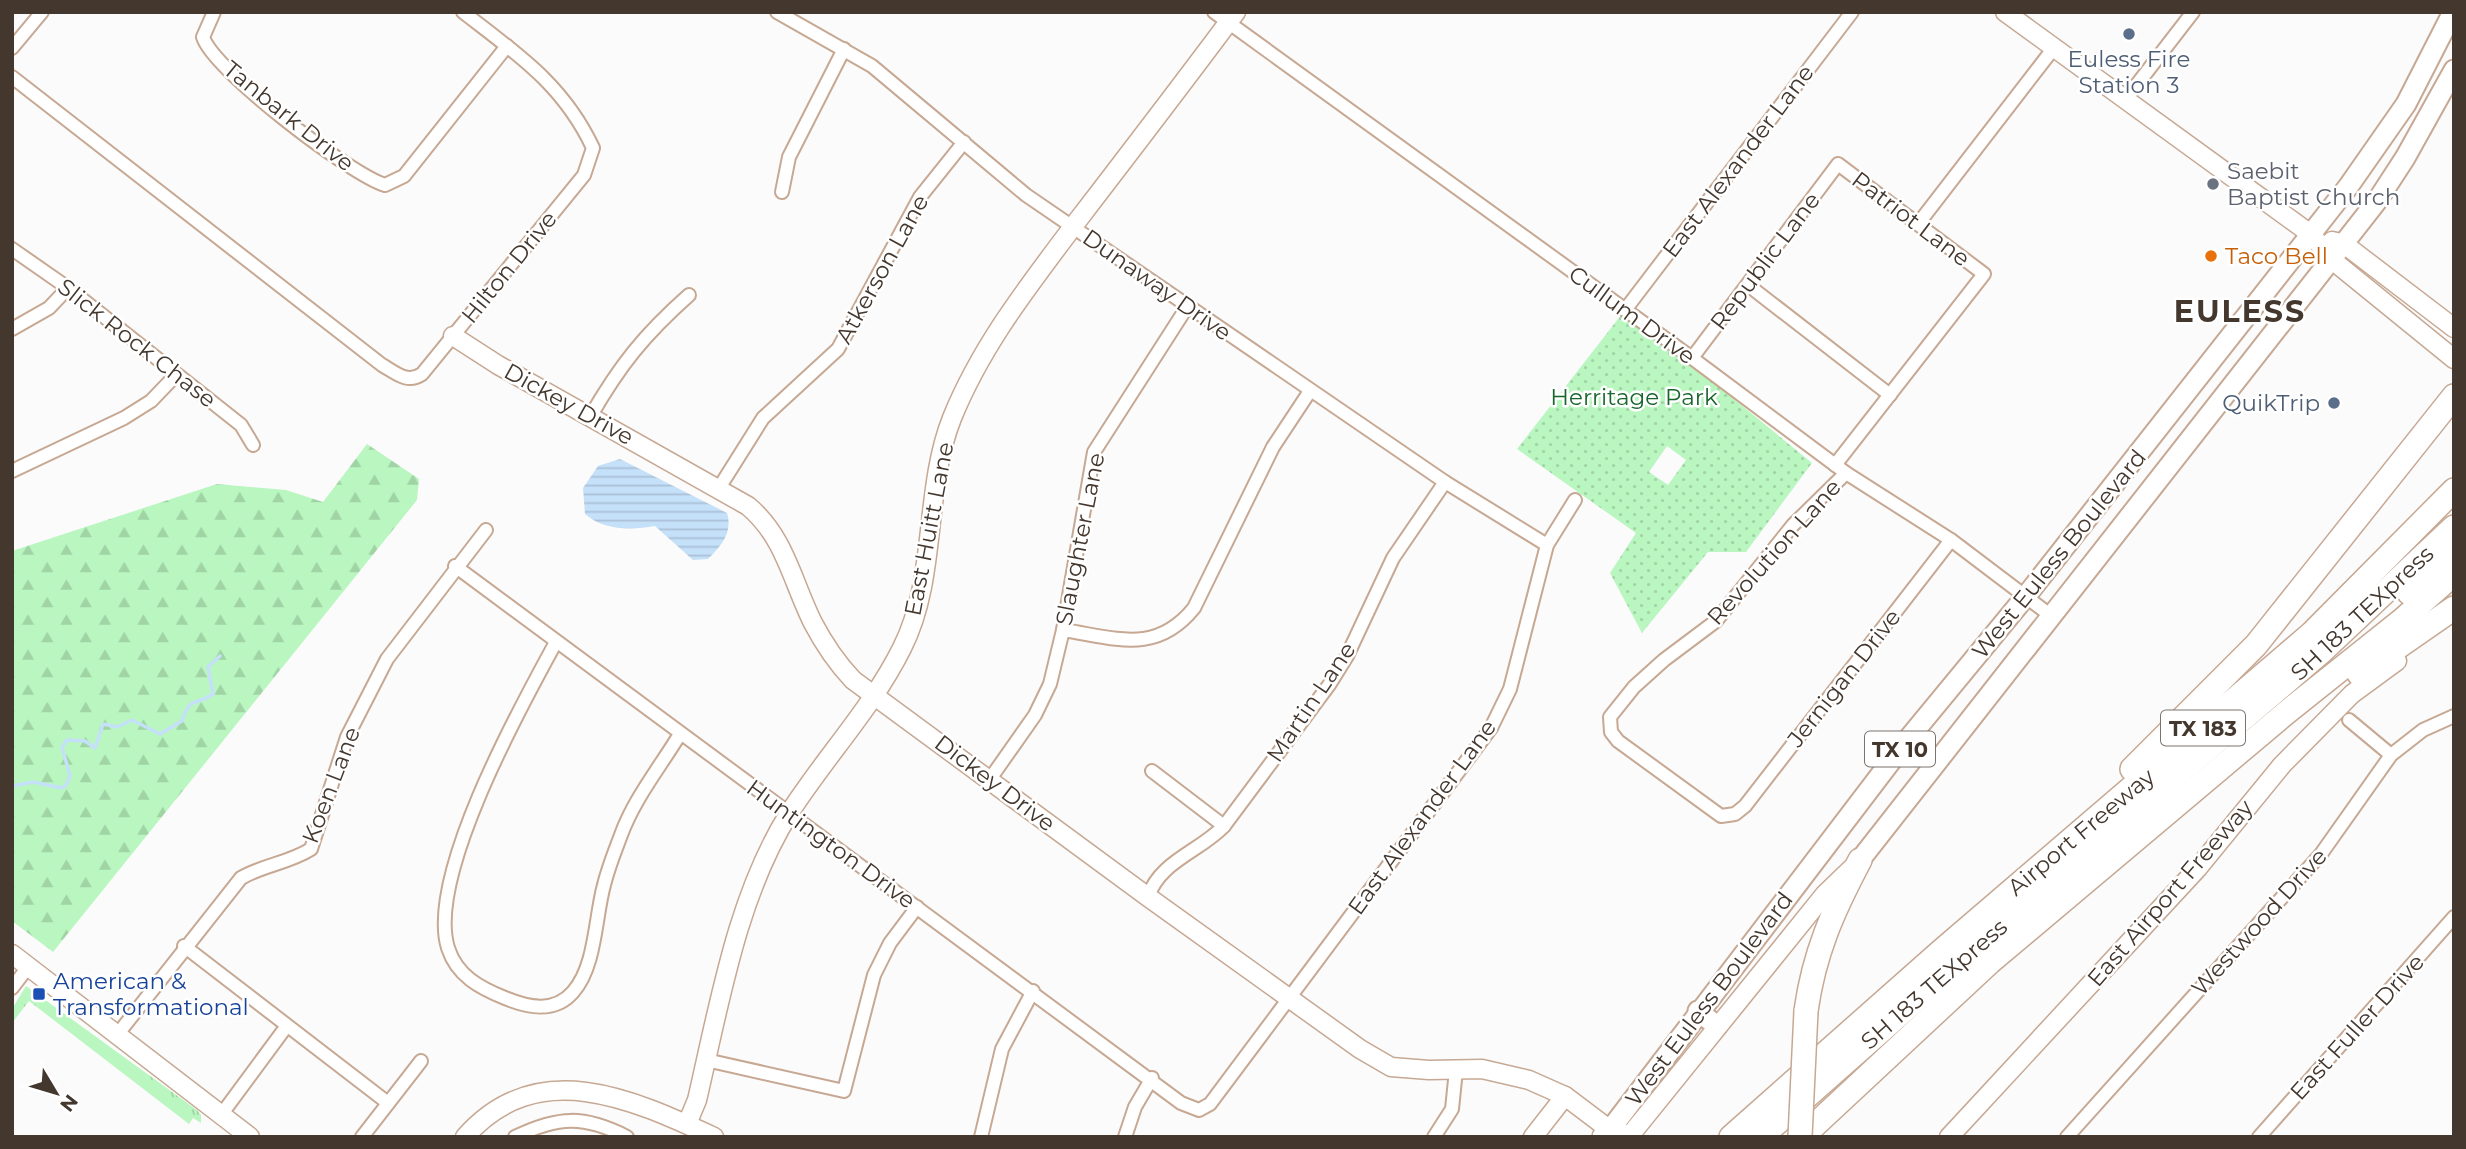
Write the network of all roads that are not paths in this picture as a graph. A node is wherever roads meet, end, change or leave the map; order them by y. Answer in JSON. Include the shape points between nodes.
{"nodes":[{"id":1,"x":42,"y":12,"type":"edge"},
{"id":2,"x":214,"y":12,"type":"edge"},
{"id":3,"x":463,"y":12,"type":"edge"},
{"id":4,"x":777,"y":12,"type":"edge"},
{"id":5,"x":1852,"y":12,"type":"edge"},
{"id":6,"x":2005,"y":12,"type":"edge"},
{"id":7,"x":2193,"y":12,"type":"edge"},
{"id":8,"x":1226,"y":16,"type":"edge"},
{"id":9,"x":2452,"y":17,"type":"edge"},
{"id":10,"x":507,"y":46,"type":"junction"},
{"id":11,"x":12,"y":48,"type":"edge"},
{"id":12,"x":844,"y":48,"type":"junction"},
{"id":13,"x":2053,"y":48,"type":"junction"},
{"id":14,"x":2454,"y":70,"type":"edge"},
{"id":15,"x":12,"y":77,"type":"edge"},
{"id":16,"x":2125,"y":100,"type":"junction"},
{"id":17,"x":964,"y":142,"type":"junction"},
{"id":18,"x":1838,"y":164,"type":"joint"},
{"id":19,"x":782,"y":192,"type":"dead end"},
{"id":20,"x":1917,"y":223,"type":"junction"},
{"id":21,"x":1073,"y":227,"type":"junction"},
{"id":22,"x":2312,"y":235,"type":"junction"},
{"id":23,"x":12,"y":249,"type":"edge"},
{"id":24,"x":2337,"y":251,"type":"junction"},
{"id":25,"x":1984,"y":274,"type":"joint"},
{"id":26,"x":1748,"y":285,"type":"junction"},
{"id":27,"x":68,"y":288,"type":"junction"},
{"id":28,"x":689,"y":295,"type":"dead end"},
{"id":29,"x":1187,"y":307,"type":"junction"},
{"id":30,"x":1625,"y":310,"type":"junction"},
{"id":31,"x":2450,"y":324,"type":"edge"},
{"id":32,"x":12,"y":329,"type":"edge"},
{"id":33,"x":453,"y":336,"type":"junction"},
{"id":34,"x":1692,"y":358,"type":"junction"},
{"id":35,"x":2454,"y":359,"type":"edge"},
{"id":36,"x":176,"y":374,"type":"junction"},
{"id":37,"x":1310,"y":391,"type":"junction"},
{"id":38,"x":1890,"y":394,"type":"junction"},
{"id":39,"x":2454,"y":396,"type":"edge"},
{"id":40,"x":2454,"y":409,"type":"edge"},
{"id":41,"x":590,"y":417,"type":"junction"},
{"id":42,"x":2432,"y":423,"type":"junction"},
{"id":43,"x":253,"y":445,"type":"dead end"},
{"id":44,"x":1835,"y":465,"type":"junction"},
{"id":45,"x":12,"y":471,"type":"edge"},
{"id":46,"x":1846,"y":474,"type":"junction"},
{"id":47,"x":1445,"y":482,"type":"junction"},
{"id":48,"x":719,"y":488,"type":"junction"},
{"id":49,"x":2454,"y":490,"type":"edge"},
{"id":50,"x":1575,"y":500,"type":"dead end"},
{"id":51,"x":2454,"y":527,"type":"edge"},
{"id":52,"x":486,"y":530,"type":"dead end"},
{"id":53,"x":1951,"y":540,"type":"junction"},
{"id":54,"x":1547,"y":545,"type":"junction"},
{"id":55,"x":2454,"y":551,"type":"edge"},
{"id":56,"x":456,"y":566,"type":"junction"},
{"id":57,"x":2454,"y":574,"type":"edge"},
{"id":58,"x":2026,"y":596,"type":"junction"},
{"id":59,"x":2454,"y":608,"type":"edge"},
{"id":60,"x":2050,"y":615,"type":"junction"},
{"id":61,"x":2454,"y":617,"type":"edge"},
{"id":62,"x":1063,"y":630,"type":"junction"},
{"id":63,"x":556,"y":642,"type":"junction"},
{"id":64,"x":876,"y":695,"type":"junction"},
{"id":65,"x":2454,"y":716,"type":"edge"},
{"id":66,"x":2349,"y":720,"type":"dead end"},
{"id":67,"x":680,"y":734,"type":"junction"},
{"id":68,"x":2391,"y":755,"type":"junction"},
{"id":69,"x":1152,"y":771,"type":"dead end"},
{"id":70,"x":990,"y":779,"type":"junction"},
{"id":71,"x":789,"y":813,"type":"junction"},
{"id":72,"x":1735,"y":814,"type":"joint"},
{"id":73,"x":1224,"y":826,"type":"junction"},
{"id":74,"x":1860,"y":860,"type":"junction"},
{"id":75,"x":1148,"y":898,"type":"junction"},
{"id":76,"x":917,"y":907,"type":"junction"},
{"id":77,"x":2454,"y":917,"type":"edge"},
{"id":78,"x":184,"y":946,"type":"junction"},
{"id":79,"x":1940,"y":952,"type":"junction"},
{"id":80,"x":17,"y":960,"type":"edge"},
{"id":81,"x":1990,"y":962,"type":"junction"},
{"id":82,"x":12,"y":988,"type":"edge"},
{"id":83,"x":1033,"y":991,"type":"junction"},
{"id":84,"x":1290,"y":998,"type":"junction"},
{"id":85,"x":1698,"y":1011,"type":"junction"},
{"id":86,"x":1717,"y":1026,"type":"junction"},
{"id":87,"x":286,"y":1027,"type":"junction"},
{"id":88,"x":117,"y":1035,"type":"junction"},
{"id":89,"x":706,"y":1060,"type":"junction"},
{"id":90,"x":422,"y":1061,"type":"dead end"},
{"id":91,"x":1456,"y":1070,"type":"junction"},
{"id":92,"x":1152,"y":1078,"type":"junction"},
{"id":93,"x":1565,"y":1096,"type":"junction"},
{"id":94,"x":388,"y":1103,"type":"junction"},
{"id":95,"x":1210,"y":1104,"type":"joint"},
{"id":96,"x":221,"y":1115,"type":"junction"},
{"id":97,"x":687,"y":1124,"type":"junction"},
{"id":98,"x":1607,"y":1133,"type":"edge"},
{"id":99,"x":1956,"y":1135,"type":"edge"},
{"id":100,"x":250,"y":1137,"type":"edge"},
{"id":101,"x":362,"y":1137,"type":"edge"},
{"id":102,"x":465,"y":1137,"type":"edge"},
{"id":103,"x":515,"y":1137,"type":"edge"},
{"id":104,"x":627,"y":1137,"type":"edge"},
{"id":105,"x":714,"y":1137,"type":"edge"},
{"id":106,"x":981,"y":1137,"type":"edge"},
{"id":107,"x":1125,"y":1137,"type":"edge"},
{"id":108,"x":1433,"y":1137,"type":"edge"},
{"id":109,"x":1533,"y":1137,"type":"edge"},
{"id":110,"x":1731,"y":1137,"type":"edge"},
{"id":111,"x":1760,"y":1137,"type":"edge"},
{"id":112,"x":1783,"y":1137,"type":"edge"},
{"id":113,"x":1801,"y":1137,"type":"edge"},
{"id":114,"x":2067,"y":1137,"type":"edge"},
{"id":115,"x":2259,"y":1137,"type":"edge"}],
"edges":[{"from":1,"to":11,"type":"street"},
{"from":2,"to":10,"type":"street","name":"Tanbark Drive","via":[[204,32],[205,44],[239,82],[352,168],[389,184],[404,176]]},
{"from":3,"to":10,"type":"street"},
{"from":4,"to":12,"type":"street","name":"Dunaway Drive"},
{"from":5,"to":30,"type":"street","name":"East Alexander Lane"},
{"from":6,"to":13,"type":"street"},
{"from":7,"to":16,"type":"street"},
{"from":8,"to":21,"type":"street","name":"East Huitt Lane"},
{"from":8,"to":30,"type":"street","name":"Cullum Drive"},
{"from":9,"to":22,"type":"main road","name":"West Euless Boulevard","number":"TX 10","via":[[2398,116]]},
{"from":10,"to":33,"type":"street","name":"Hilton Drive","via":[[557,89],[593,148],[584,175]]},
{"from":12,"to":17,"type":"street","name":"Dunaway Drive","via":[[902,88]]},
{"from":12,"to":19,"type":"street","via":[[789,157]]},
{"from":13,"to":16,"type":"street"},
{"from":13,"to":20,"type":"street"},
{"from":14,"to":24,"type":"main road","name":"West Euless Boulevard","number":"TX 10","via":[[2405,158]]},
{"from":15,"to":33,"type":"street","name":"Hilton Drive","via":[[382,365],[415,379]]},
{"from":16,"to":22,"type":"street"},
{"from":17,"to":21,"type":"street","name":"Dunaway Drive","via":[[1026,195]]},
{"from":17,"to":48,"type":"street","name":"Atkerson Lane","via":[[919,197],[838,349],[763,418]]},
{"from":18,"to":20,"type":"street","name":"Patriot Lane"},
{"from":18,"to":26,"type":"street","name":"Republic Lane"},
{"from":20,"to":25,"type":"street","name":"Patriot Lane"},
{"from":21,"to":29,"type":"street","name":"Dunaway Drive"},
{"from":21,"to":64,"type":"street","name":"East Huitt Lane","via":[[986,345],[953,416],[938,464],[918,605],[904,646]]},
{"from":22,"to":24,"type":"street"},
{"from":22,"to":58,"type":"main road","name":"West Euless Boulevard","number":"TX 10"},
{"from":23,"to":27,"type":"street","name":"Slick Rock Chase"},
{"from":24,"to":31,"type":"street"},
{"from":24,"to":35,"type":"street"},
{"from":24,"to":60,"type":"main road","name":"West Euless Boulevard","number":"TX 10"},
{"from":25,"to":38,"type":"street","name":"Revolution Lane"},
{"from":26,"to":34,"type":"street","name":"Republic Lane"},
{"from":26,"to":38,"type":"street"},
{"from":27,"to":32,"type":"street","via":[[49,308]]},
{"from":27,"to":36,"type":"street","name":"Slick Rock Chase"},
{"from":28,"to":41,"type":"street","via":[[650,330],[619,368]]},
{"from":29,"to":37,"type":"street","name":"Dunaway Drive"},
{"from":29,"to":62,"type":"street","name":"Slaughter Lane","via":[[1094,452]]},
{"from":30,"to":34,"type":"street","name":"Cullum Drive"},
{"from":33,"to":41,"type":"street","name":"Dickey Drive"},
{"from":34,"to":44,"type":"street","name":"Cullum Drive"},
{"from":36,"to":43,"type":"street","name":"Slick Rock Chase","via":[[241,425]]},
{"from":36,"to":45,"type":"street","via":[[151,401],[124,418]]},
{"from":37,"to":47,"type":"street","name":"Dunaway Drive"},
{"from":37,"to":62,"type":"street","via":[[1273,447],[1185,620],[1150,638]]},
{"from":38,"to":44,"type":"street","name":"Revolution Lane"},
{"from":39,"to":42,"type":"highway"},
{"from":40,"to":42,"type":"street"},
{"from":41,"to":48,"type":"street","name":"Dickey Drive"},
{"from":42,"to":79,"type":"highway","via":[[2256,645],[2150,754],[1989,898]]},
{"from":44,"to":46,"type":"street","name":"Cullum Drive"},
{"from":46,"to":53,"type":"street","name":"Cullum Drive"},
{"from":46,"to":72,"type":"street","name":"Revolution Lane","via":[[1793,525],[1716,621],[1634,687],[1610,717],[1611,732],[1618,741],[1721,816]]},
{"from":47,"to":54,"type":"street","name":"Dunaway Drive"},
{"from":47,"to":73,"type":"street","name":"Martin Lane","via":[[1392,558],[1329,685]]},
{"from":48,"to":64,"type":"street","name":"Dickey Drive","via":[[748,506],[774,533],[833,658],[853,680]]},
{"from":49,"to":79,"type":"highway","name":"Airport Freeway","number":"TX 183","via":[[2312,633]]},
{"from":50,"to":54,"type":"street","name":"East Alexander Lane"},
{"from":51,"to":111,"type":"highway","name":"SH 183 TEXpress","via":[[2320,653]]},
{"from":52,"to":56,"type":"street","name":"Koen Lane"},
{"from":53,"to":58,"type":"street","name":"Cullum Drive"},
{"from":53,"to":72,"type":"street","name":"Jernigan Drive"},
{"from":54,"to":84,"type":"street","name":"East Alexander Lane","via":[[1510,689],[1491,728]]},
{"from":55,"to":112,"type":"highway","name":"SH 183 TEXpress","via":[[2329,665],[1986,956]]},
{"from":56,"to":63,"type":"street","name":"Huntington Drive"},
{"from":56,"to":78,"type":"street","name":"Koen Lane","via":[[387,659],[347,737],[311,849],[241,878]]},
{"from":57,"to":81,"type":"highway","name":"Airport Freeway","number":"TX 183"},
{"from":58,"to":60,"type":"street","name":"Cullum Drive"},
{"from":58,"to":85,"type":"main road","name":"West Euless Boulevard","number":"TX 10","via":[[1904,744]]},
{"from":59,"to":81,"type":"highway","via":[[2361,672],[2022,949]]},
{"from":60,"to":74,"type":"main road","name":"West Euless Boulevard","number":"TX 10"},
{"from":61,"to":99,"type":"street","name":"East Airport Freeway","via":[[2352,694],[2282,765],[2197,869]]},
{"from":62,"to":70,"type":"street","name":"Slaughter Lane","via":[[1051,684]]},
{"from":63,"to":67,"type":"street","name":"Huntington Drive"},
{"from":63,"to":67,"type":"street","via":[[488,772],[461,848],[444,928],[448,949],[469,980],[542,1008],[557,1005],[579,984],[621,833]]},
{"from":64,"to":70,"type":"street","name":"Dickey Drive"},
{"from":64,"to":71,"type":"street","name":"East Huitt Lane"},
{"from":65,"to":68,"type":"street","name":"Westwood Drive","via":[[2423,730]]},
{"from":66,"to":68,"type":"street"},
{"from":67,"to":71,"type":"street","name":"Huntington Drive"},
{"from":68,"to":114,"type":"street","name":"Westwood Drive","via":[[2321,854]]},
{"from":69,"to":73,"type":"street"},
{"from":70,"to":75,"type":"street","name":"Dickey Drive"},
{"from":71,"to":76,"type":"street","name":"Huntington Drive"},
{"from":71,"to":89,"type":"street","name":"East Huitt Lane","via":[[740,923]]},
{"from":73,"to":75,"type":"street","name":"Martin Lane","via":[[1210,841],[1158,876]]},
{"from":74,"to":86,"type":"street","name":"West Euless Boulevard","via":[[1825,894]]},
{"from":74,"to":113,"type":"highway","bridge":true,"via":[[1812,968]]},
{"from":75,"to":84,"type":"street","name":"Dickey Drive"},
{"from":76,"to":83,"type":"street","name":"Huntington Drive"},
{"from":76,"to":89,"type":"street","via":[[890,943],[874,975],[844,1091]]},
{"from":77,"to":115,"type":"street","name":"East Fuller Drive"},
{"from":78,"to":87,"type":"street"},
{"from":78,"to":88,"type":"street","name":"Koen Lane"},
{"from":79,"to":110,"type":"highway","name":"Airport Freeway","number":"TX 183"},
{"from":80,"to":82,"type":"street"},
{"from":80,"to":88,"type":"street"},
{"from":81,"to":113,"type":"highway","name":"Airport Freeway","number":"TX 183"},
{"from":83,"to":92,"type":"street","name":"Huntington Drive"},
{"from":83,"to":106,"type":"street","via":[[1002,1049]]},
{"from":84,"to":91,"type":"street","name":"Dickey Drive","via":[[1391,1067]]},
{"from":84,"to":95,"type":"street","name":"East Alexander Lane"},
{"from":85,"to":86,"type":"main road"},
{"from":85,"to":98,"type":"main road","name":"West Euless Boulevard","number":"TX 10"},
{"from":86,"to":98,"type":"street","name":"West Euless Boulevard","via":[[1636,1129],[1622,1135]]},
{"from":87,"to":94,"type":"street"},
{"from":87,"to":96,"type":"street"},
{"from":88,"to":96,"type":"street"},
{"from":89,"to":97,"type":"street","name":"East Huitt Lane"},
{"from":90,"to":94,"type":"street"},
{"from":91,"to":93,"type":"street","name":"Dickey Drive","via":[[1504,1072]]},
{"from":91,"to":108,"type":"street","via":[[1452,1109]]},
{"from":92,"to":95,"type":"street","name":"Huntington Drive","via":[[1191,1109]]},
{"from":92,"to":107,"type":"street"},
{"from":93,"to":98,"type":"street","name":"Dickey Drive"},
{"from":93,"to":109,"type":"street"},
{"from":94,"to":101,"type":"street"},
{"from":96,"to":100,"type":"street"},
{"from":97,"to":102,"type":"street","via":[[620,1098],[565,1089],[545,1091],[502,1107]]},
{"from":97,"to":105,"type":"street"},
{"from":103,"to":104,"type":"street","via":[[539,1125],[569,1119]]}]}
